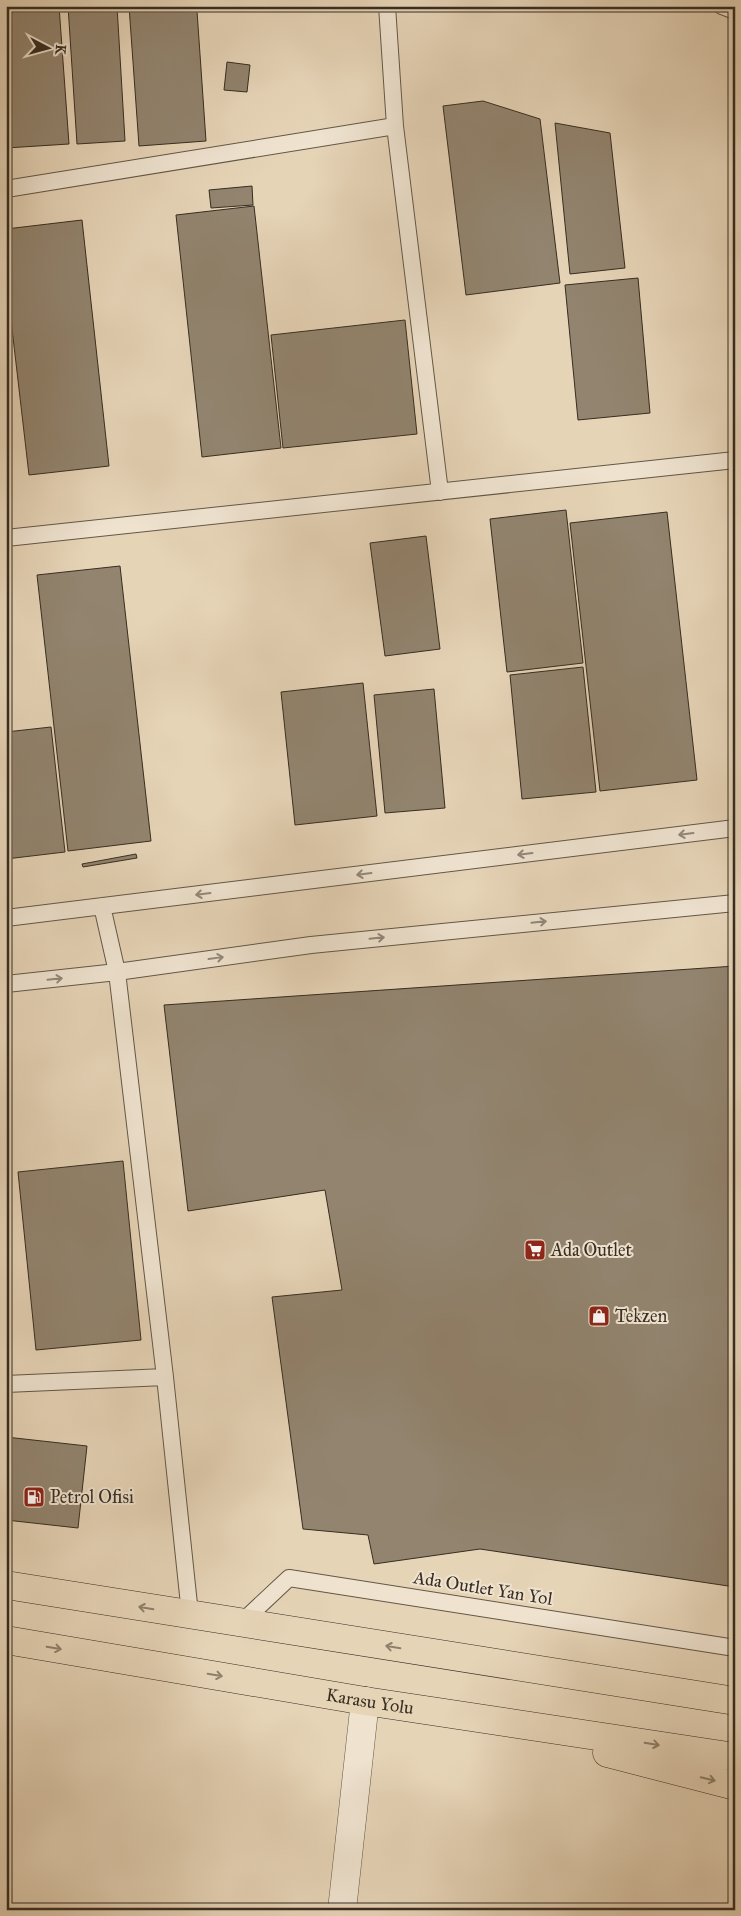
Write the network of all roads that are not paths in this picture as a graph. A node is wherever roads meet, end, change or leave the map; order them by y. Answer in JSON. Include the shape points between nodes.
{"nodes":[{"id":1,"x":387,"y":6,"type":"edge"},
{"id":2,"x":722,"y":6,"type":"edge"},
{"id":3,"x":735,"y":11,"type":"edge"},
{"id":4,"x":395,"y":126,"type":"junction"},
{"id":5,"x":6,"y":189,"type":"edge"},
{"id":6,"x":735,"y":460,"type":"edge"},
{"id":7,"x":440,"y":492,"type":"junction"},
{"id":8,"x":6,"y":538,"type":"edge"},
{"id":9,"x":735,"y":828,"type":"edge"},
{"id":10,"x":735,"y":903,"type":"edge"},
{"id":11,"x":102,"y":906,"type":"junction"},
{"id":12,"x":6,"y":918,"type":"edge"},
{"id":13,"x":117,"y":972,"type":"junction"},
{"id":14,"x":6,"y":984,"type":"edge"},
{"id":15,"x":165,"y":1377,"type":"junction"},
{"id":16,"x":6,"y":1384,"type":"edge"},
{"id":17,"x":6,"y":1586,"type":"edge"},
{"id":18,"x":190,"y":1614,"type":"junction"},
{"id":19,"x":241,"y":1623,"type":"junction"},
{"id":20,"x":6,"y":1640,"type":"edge"},
{"id":21,"x":735,"y":1648,"type":"edge"},
{"id":22,"x":433,"y":1653,"type":"junction"},
{"id":23,"x":735,"y":1682,"type":"edge"},
{"id":24,"x":366,"y":1701,"type":"junction"},
{"id":25,"x":735,"y":1701,"type":"edge"},
{"id":26,"x":440,"y":1712,"type":"junction"},
{"id":27,"x":735,"y":1757,"type":"edge"},
{"id":28,"x":735,"y":1786,"type":"edge"},
{"id":29,"x":342,"y":1910,"type":"edge"}],
"edges":[{"from":1,"to":4,"type":"lane"},
{"from":2,"to":3,"type":"lane"},
{"from":4,"to":5,"type":"lane"},
{"from":4,"to":7,"type":"lane"},
{"from":6,"to":7,"type":"lane"},
{"from":7,"to":8,"type":"lane"},
{"from":9,"to":11,"type":"lane","one_way":true},
{"from":13,"to":10,"type":"lane","one_way":true,"via":[[311,945]]},
{"from":11,"to":12,"type":"lane"},
{"from":11,"to":13,"type":"lane"},
{"from":14,"to":13,"type":"lane","one_way":true},
{"from":13,"to":15,"type":"lane"},
{"from":15,"to":16,"type":"lane"},
{"from":15,"to":18,"type":"lane"},
{"from":18,"to":17,"type":"highway","one_way":true},
{"from":18,"to":19,"type":"highway"},
{"from":19,"to":21,"type":"lane","name":"Ada Outlet Yan Yol","via":[[289,1578]]},
{"from":22,"to":19,"type":"highway","one_way":true},
{"from":20,"to":24,"type":"highway","name":"Karasu Yolu","one_way":true},
{"from":22,"to":23,"type":"highway"},
{"from":22,"to":25,"type":"highway"},
{"from":24,"to":26,"type":"highway","name":"Karasu Yolu"},
{"from":24,"to":29,"type":"street"},
{"from":26,"to":27,"type":"highway","name":"Karasu Yolu","one_way":true},
{"from":26,"to":28,"type":"highway","one_way":true}]}
